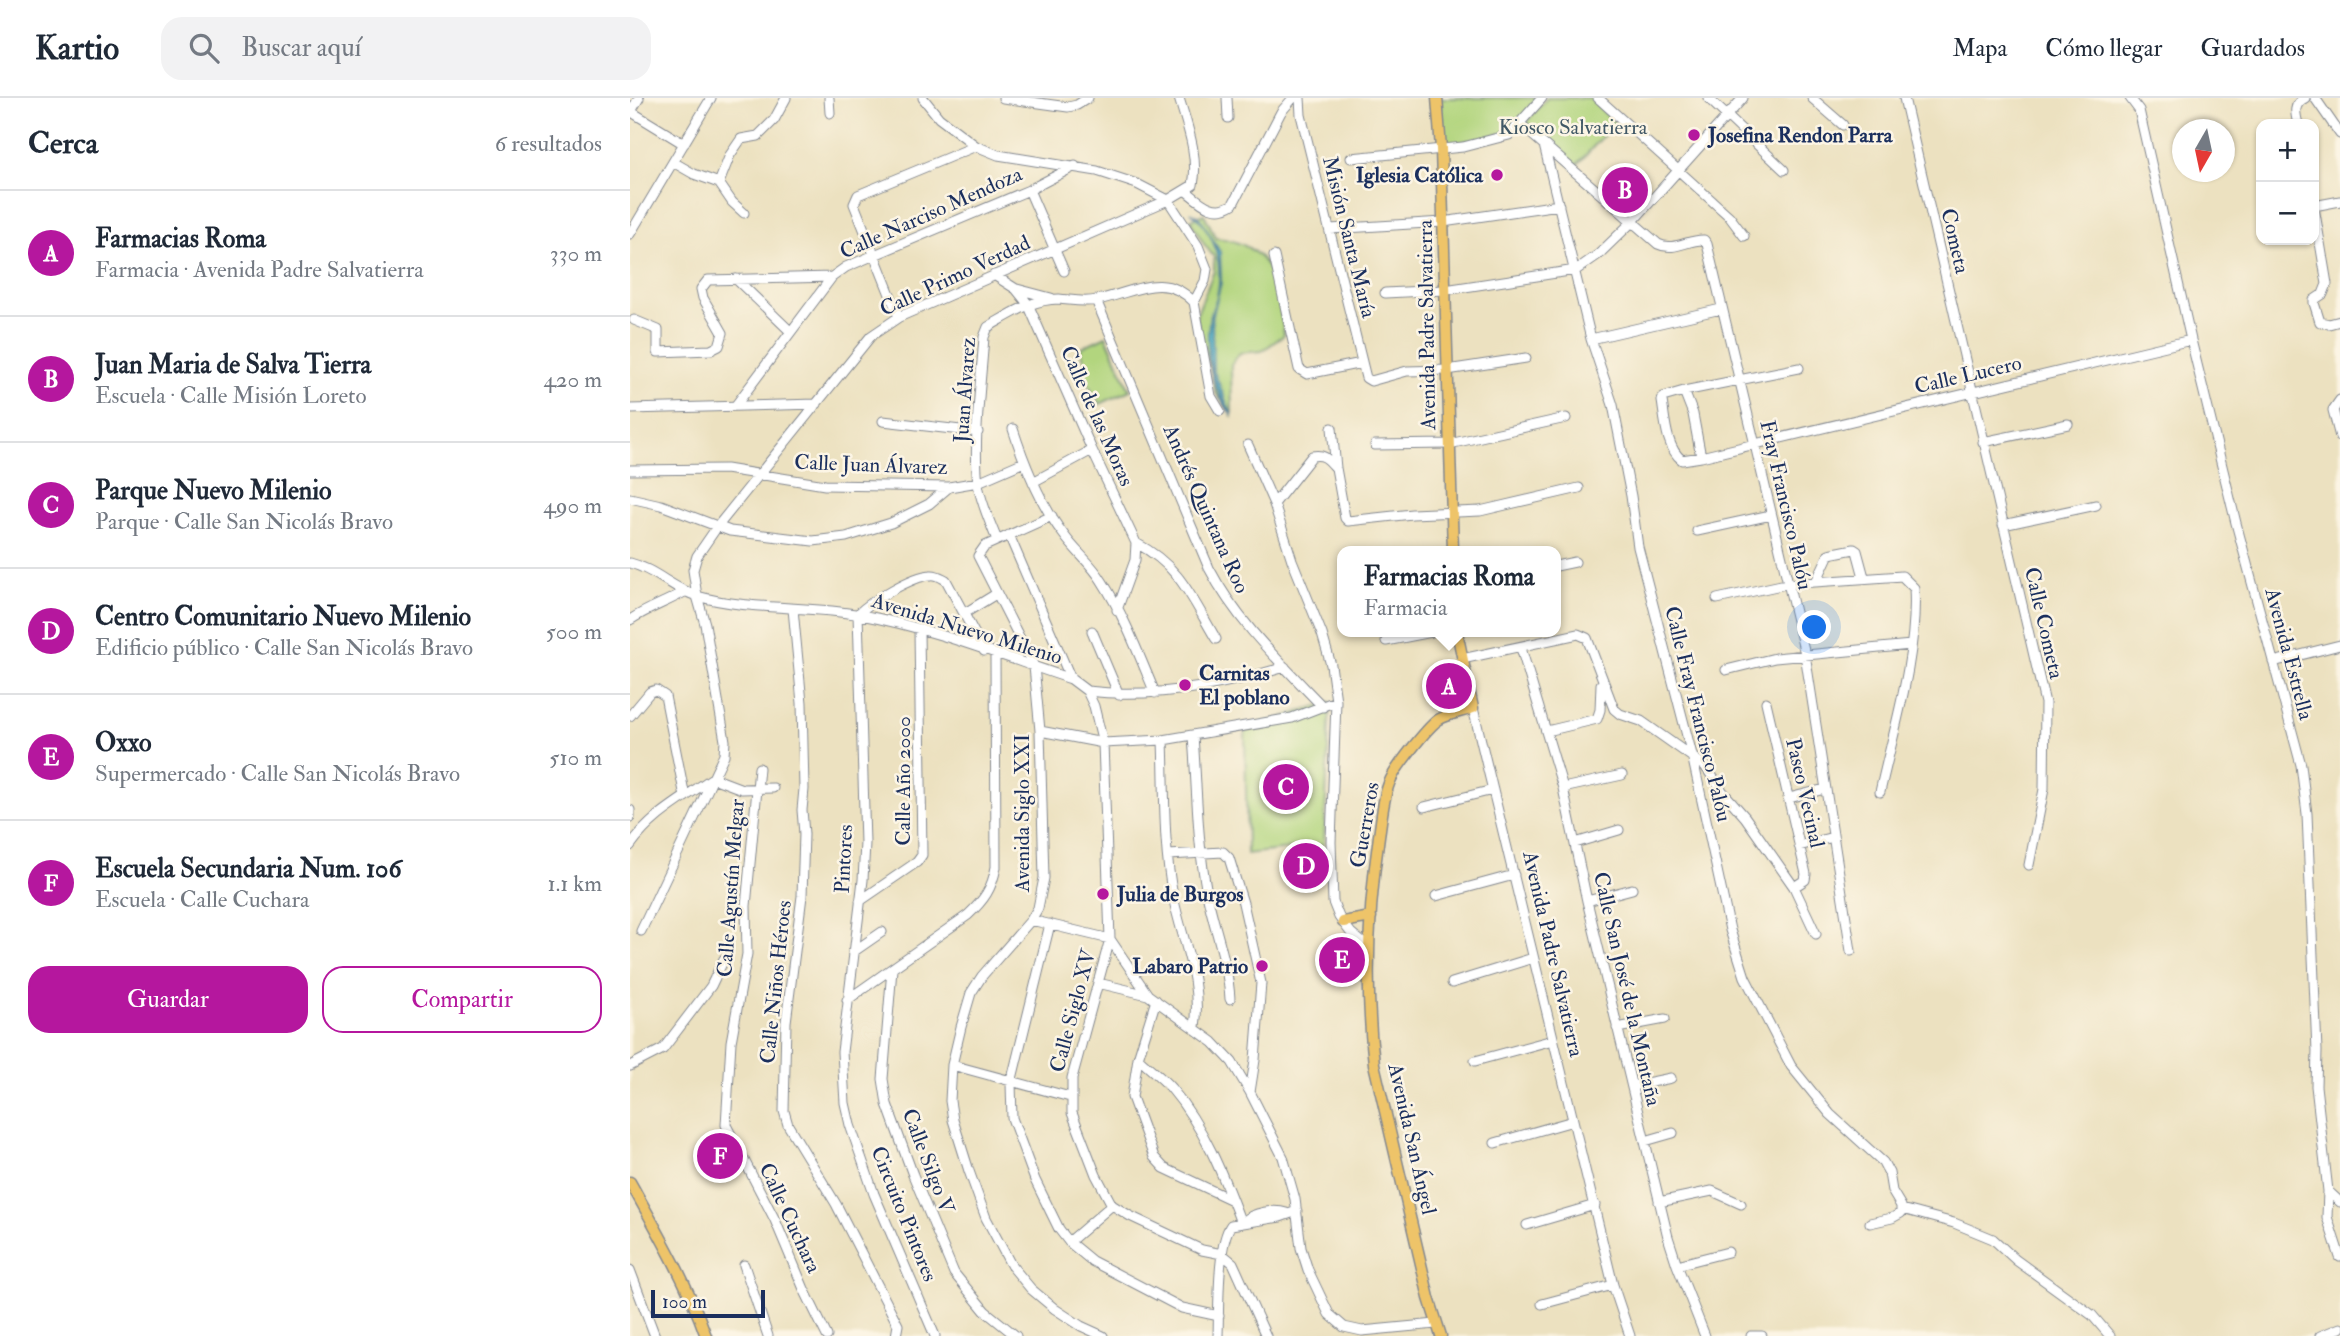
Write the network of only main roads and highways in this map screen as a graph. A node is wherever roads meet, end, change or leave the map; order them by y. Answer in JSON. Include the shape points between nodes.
{"nodes":[{"id":1,"x":1437,"y":98,"type":"edge"},
{"id":2,"x":1453,"y":546,"type":"edge"},
{"id":3,"x":1458,"y":637,"type":"edge"},
{"id":4,"x":1473,"y":708,"type":"joint"},
{"id":5,"x":1371,"y":916,"type":"junction"},
{"id":6,"x":1343,"y":922,"type":"road end"},
{"id":7,"x":1369,"y":948,"type":"joint"},
{"id":8,"x":630,"y":1182,"type":"edge"},
{"id":9,"x":706,"y":1336,"type":"edge"},
{"id":10,"x":1441,"y":1336,"type":"edge"}],
"edges":[{"from":1,"to":2,"type":"main road","name":"Avenida Padre Salvatierra"},
{"from":3,"to":4,"type":"main road","name":"Avenida Padre Salvatierra"},
{"from":4,"to":5,"type":"main road","name":"Guerreros","via":[[1438,719],[1391,779],[1381,820]]},
{"from":5,"to":6,"type":"main road"},
{"from":5,"to":7,"type":"main road","name":"Guerreros"},
{"from":7,"to":10,"type":"main road","name":"Avenida San Ángel","via":[[1374,1065]]},
{"from":8,"to":9,"type":"main road","via":[[663,1239]]}]}
